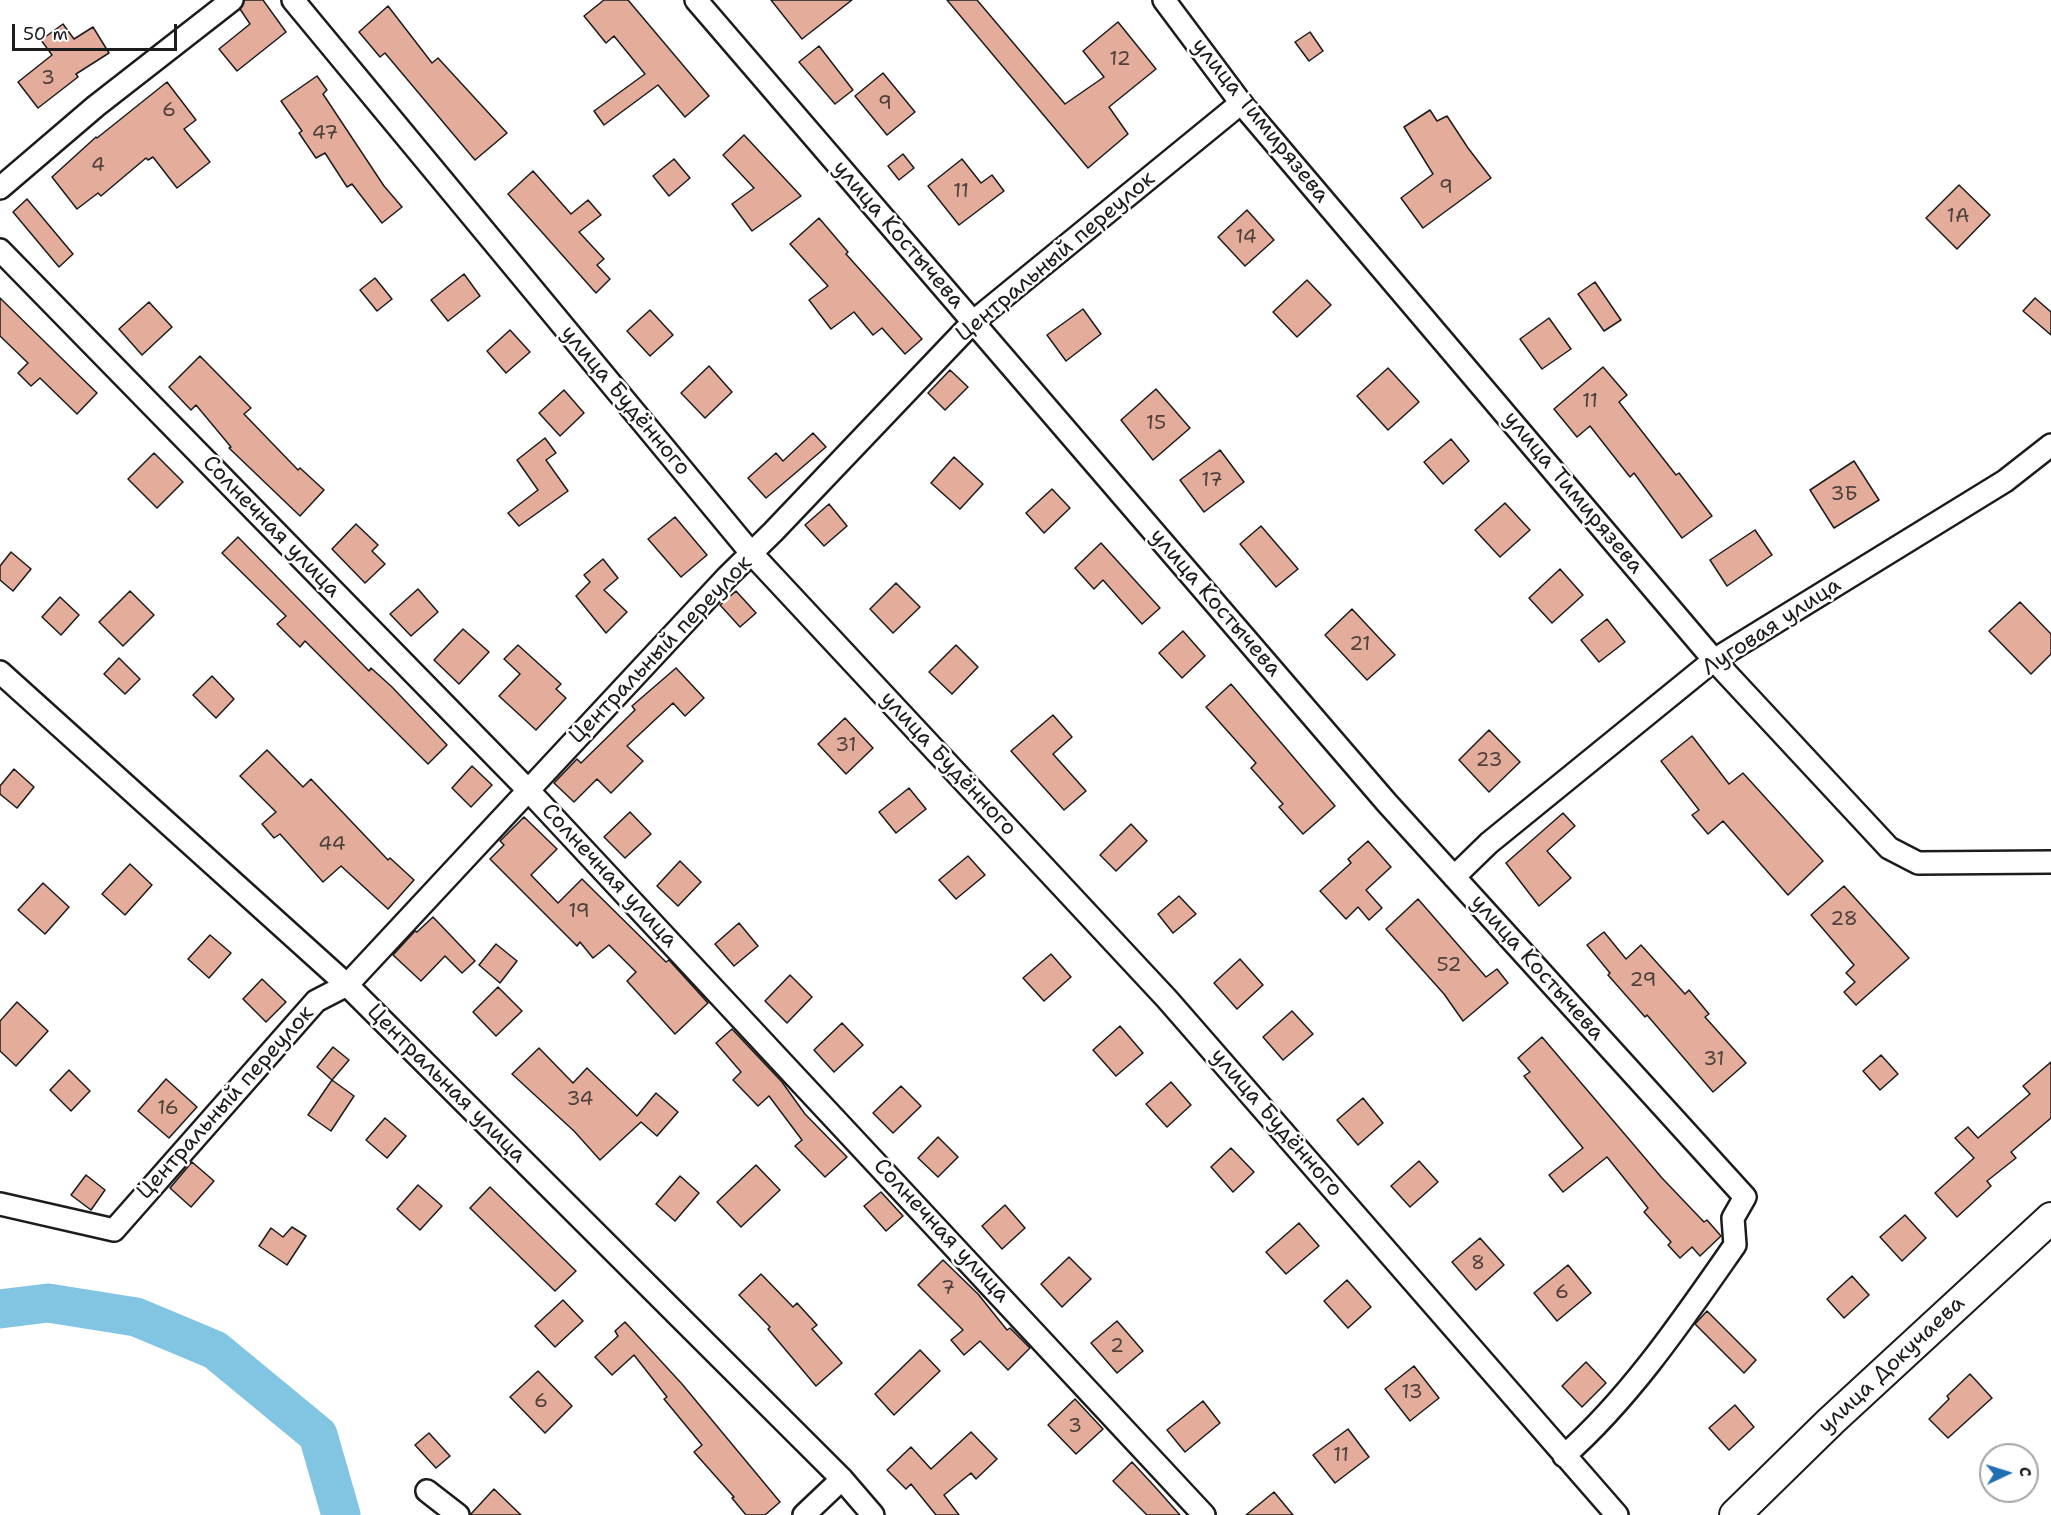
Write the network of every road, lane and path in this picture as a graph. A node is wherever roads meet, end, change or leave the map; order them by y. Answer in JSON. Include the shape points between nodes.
{"nodes":[{"id":1,"x":232,"y":0,"type":"edge"},
{"id":2,"x":293,"y":0,"type":"edge"},
{"id":3,"x":696,"y":0,"type":"edge"},
{"id":4,"x":1164,"y":0,"type":"edge"},
{"id":5,"x":1241,"y":103,"type":"junction"},
{"id":6,"x":0,"y":188,"type":"edge"},
{"id":7,"x":0,"y":250,"type":"edge"},
{"id":8,"x":973,"y":322,"type":"junction"},
{"id":9,"x":2051,"y":445,"type":"edge"},
{"id":10,"x":752,"y":554,"type":"junction"},
{"id":11,"x":1714,"y":660,"type":"junction"},
{"id":12,"x":0,"y":672,"type":"edge"},
{"id":13,"x":528,"y":790,"type":"junction"},
{"id":14,"x":2051,"y":862,"type":"edge"},
{"id":15,"x":1454,"y":877,"type":"junction"},
{"id":16,"x":347,"y":985,"type":"junction"},
{"id":17,"x":0,"y":1204,"type":"edge"},
{"id":18,"x":2051,"y":1218,"type":"edge"},
{"id":19,"x":1564,"y":1456,"type":"junction"},
{"id":20,"x":842,"y":1479,"type":"junction"},
{"id":21,"x":427,"y":1491,"type":"dead end"},
{"id":22,"x":458,"y":1515,"type":"edge"},
{"id":23,"x":804,"y":1515,"type":"edge"},
{"id":24,"x":873,"y":1515,"type":"edge"},
{"id":25,"x":1204,"y":1515,"type":"edge"},
{"id":26,"x":1617,"y":1515,"type":"edge"},
{"id":27,"x":1735,"y":1515,"type":"edge"}],
"edges":[{"from":1,"to":6,"type":"street","via":[[96,106]]},
{"from":2,"to":10,"type":"street","name":"улица Будённого"},
{"from":3,"to":8,"type":"street","name":"улица Костычева"},
{"from":4,"to":5,"type":"street","name":"улица Тимирязева"},
{"from":5,"to":8,"type":"street","name":"Центральный переулок"},
{"from":5,"to":11,"type":"street","name":"улица Тимирязева"},
{"from":7,"to":13,"type":"street","name":"Солнечная улица"},
{"from":8,"to":10,"type":"street","name":"Центральный переулок"},
{"from":8,"to":15,"type":"street","name":"улица Костычева"},
{"from":9,"to":11,"type":"street","name":"Луговая улица","via":[[2005,481]]},
{"from":10,"to":13,"type":"street","name":"Центральный переулок"},
{"from":10,"to":19,"type":"street","name":"улица Будённого","via":[[1167,999]]},
{"from":11,"to":14,"type":"street","name":"улица Тимирязева","via":[[1889,848],[1918,863]]},
{"from":11,"to":15,"type":"street","name":"Луговая улица","via":[[1489,843]]},
{"from":12,"to":16,"type":"street","name":"Центральная улица"},
{"from":13,"to":16,"type":"street","name":"Центральный переулок"},
{"from":13,"to":25,"type":"street","name":"Солнечная улица"},
{"from":15,"to":19,"type":"street","name":"улица Костычева","via":[[1745,1197],[1733,1218],[1735,1245],[1640,1374],[1583,1440]]},
{"from":16,"to":17,"type":"street","name":"Центральный переулок","via":[[316,1001],[114,1230]]},
{"from":16,"to":20,"type":"street","name":"Центральная улица"},
{"from":18,"to":27,"type":"main road","name":"улица Докучаева"},
{"from":19,"to":26,"type":"street","name":"улица Будённого"},
{"from":20,"to":23,"type":"street"},
{"from":20,"to":24,"type":"street","name":"Центральная улица"},
{"from":21,"to":22,"type":"street"}]}
